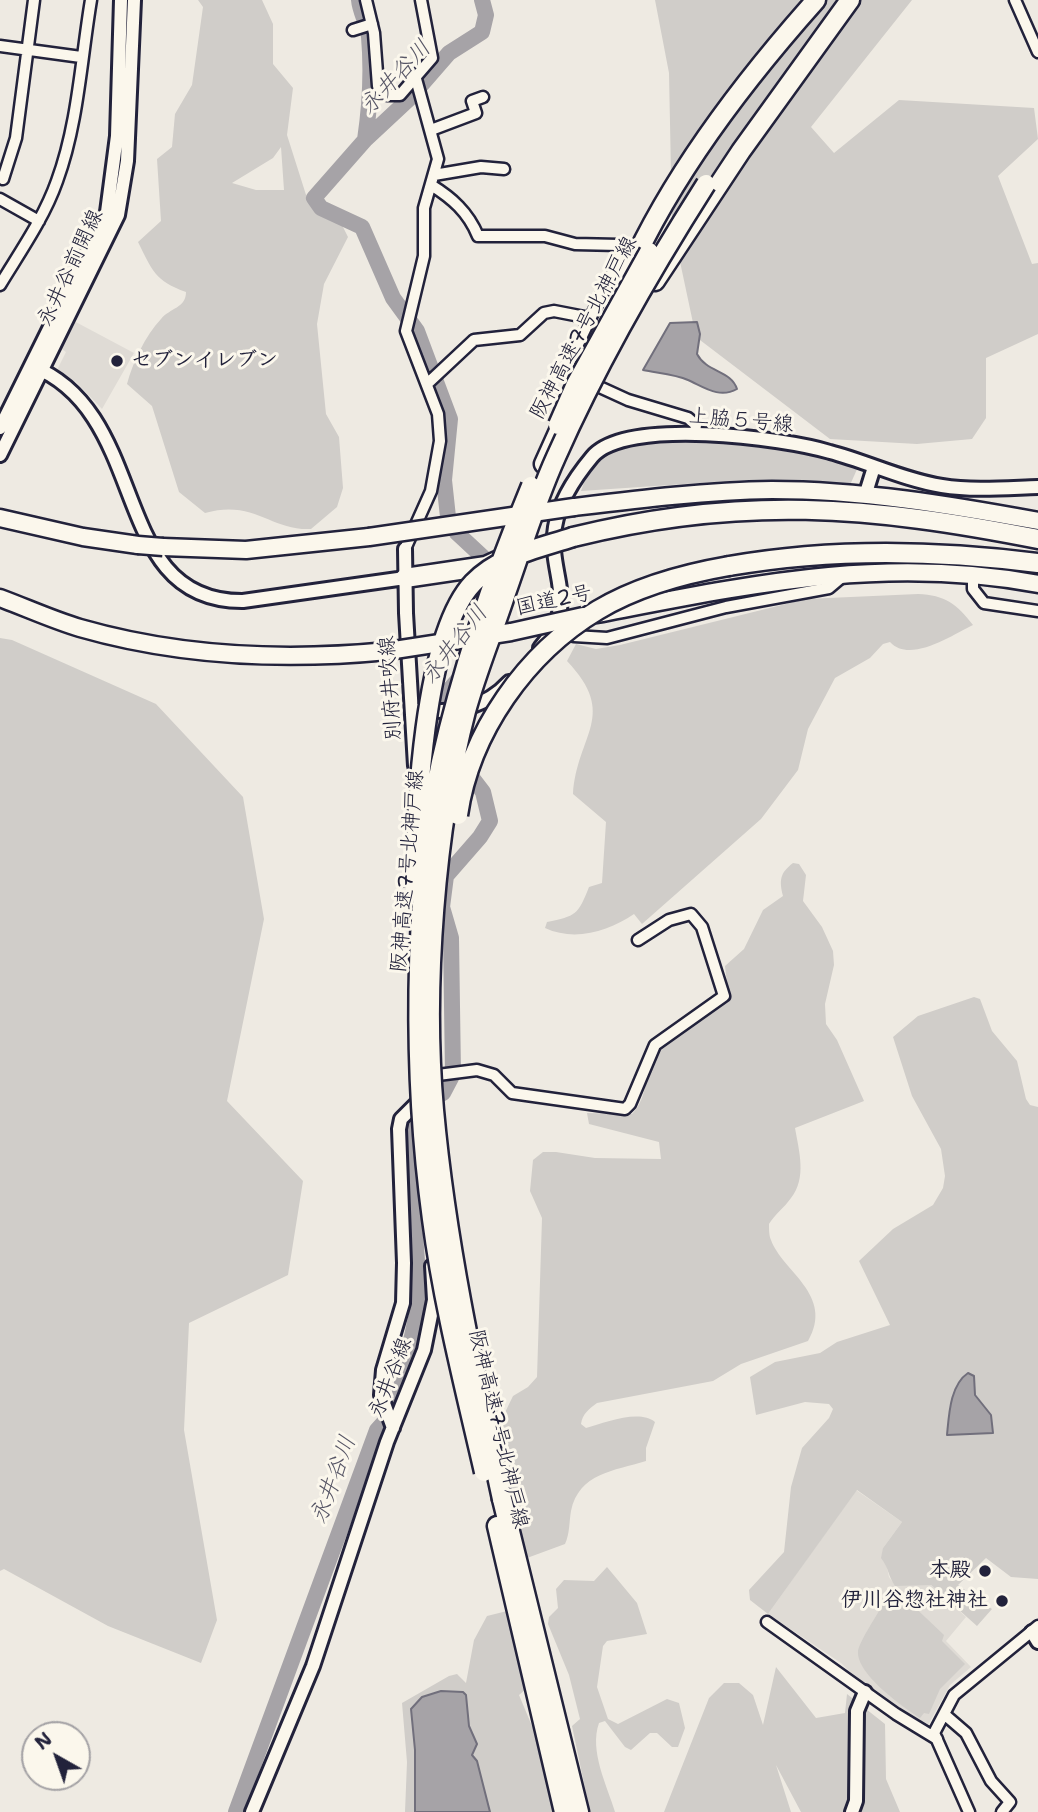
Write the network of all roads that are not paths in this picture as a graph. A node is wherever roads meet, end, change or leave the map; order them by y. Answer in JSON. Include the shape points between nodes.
{"nodes":[{"id":1,"x":34,"y":0,"type":"edge"},
{"id":2,"x":91,"y":0,"type":"edge"},
{"id":3,"x":121,"y":0,"type":"edge"},
{"id":4,"x":134,"y":0,"type":"edge"},
{"id":5,"x":366,"y":0,"type":"edge"},
{"id":6,"x":421,"y":0,"type":"edge"},
{"id":7,"x":816,"y":0,"type":"edge"},
{"id":8,"x":824,"y":0,"type":"edge"},
{"id":9,"x":843,"y":0,"type":"edge"},
{"id":10,"x":850,"y":0,"type":"edge"},
{"id":11,"x":1015,"y":0,"type":"edge"},
{"id":12,"x":0,"y":46,"type":"edge"},
{"id":13,"x":29,"y":49,"type":"junction"},
{"id":14,"x":1038,"y":52,"type":"edge"},
{"id":15,"x":81,"y":57,"type":"junction"},
{"id":16,"x":416,"y":79,"type":"junction"},
{"id":17,"x":483,"y":97,"type":"dead end"},
{"id":18,"x":431,"y":130,"type":"junction"},
{"id":19,"x":504,"y":169,"type":"dead end"},
{"id":20,"x":0,"y":177,"type":"edge"},
{"id":21,"x":432,"y":180,"type":"junction"},
{"id":22,"x":0,"y":199,"type":"edge"},
{"id":23,"x":39,"y":221,"type":"junction"},
{"id":24,"x":0,"y":285,"type":"edge"},
{"id":25,"x":590,"y":318,"type":"junction"},
{"id":26,"x":37,"y":368,"type":"junction"},
{"id":27,"x":431,"y":380,"type":"junction"},
{"id":28,"x":582,"y":380,"type":"dead end"},
{"id":29,"x":593,"y":384,"type":"dead end"},
{"id":30,"x":0,"y":428,"type":"edge"},
{"id":31,"x":695,"y":433,"type":"junction"},
{"id":32,"x":0,"y":454,"type":"edge"},
{"id":33,"x":874,"y":467,"type":"junction"},
{"id":34,"x":1038,"y":487,"type":"edge"},
{"id":35,"x":865,"y":496,"type":"junction"},
{"id":36,"x":0,"y":517,"type":"edge"},
{"id":37,"x":1038,"y":521,"type":"edge"},
{"id":38,"x":1038,"y":539,"type":"edge"},
{"id":39,"x":405,"y":550,"type":"joint"},
{"id":40,"x":1038,"y":563,"type":"edge"},
{"id":41,"x":848,"y":573,"type":"junction"},
{"id":42,"x":974,"y":574,"type":"junction"},
{"id":43,"x":405,"y":578,"type":"junction"},
{"id":44,"x":1038,"y":584,"type":"edge"},
{"id":45,"x":0,"y":598,"type":"edge"},
{"id":46,"x":1038,"y":611,"type":"edge"},
{"id":47,"x":554,"y":625,"type":"junction"},
{"id":48,"x":411,"y":707,"type":"junction"},
{"id":49,"x":638,"y":940,"type":"dead end"},
{"id":50,"x":426,"y":1006,"type":"junction"},
{"id":51,"x":417,"y":1078,"type":"junction"},
{"id":52,"x":419,"y":1101,"type":"junction"},
{"id":53,"x":393,"y":1428,"type":"junction"},
{"id":54,"x":767,"y":1622,"type":"dead end"},
{"id":55,"x":1036,"y":1633,"type":"edge"},
{"id":56,"x":865,"y":1692,"type":"junction"},
{"id":57,"x":944,"y":1714,"type":"junction"},
{"id":58,"x":937,"y":1739,"type":"junction"},
{"id":59,"x":566,"y":1785,"type":"junction"},
{"id":60,"x":252,"y":1812,"type":"edge"},
{"id":61,"x":564,"y":1812,"type":"edge"},
{"id":62,"x":579,"y":1812,"type":"edge"},
{"id":63,"x":852,"y":1812,"type":"edge"},
{"id":64,"x":969,"y":1812,"type":"edge"},
{"id":65,"x":1002,"y":1812,"type":"edge"}],
"edges":[{"from":1,"to":13,"type":"street"},
{"from":2,"to":15,"type":"street"},
{"from":3,"to":26,"type":"street","name":"永井谷前開線","via":[[117,136],[107,212]]},
{"from":4,"to":26,"type":"street","name":"永井谷前開線","via":[[127,162],[118,215]]},
{"from":5,"to":16,"type":"street","via":[[364,27],[378,86],[387,95],[400,95]]},
{"from":6,"to":16,"type":"street","via":[[432,58]]},
{"from":7,"to":43,"type":"highway","via":[[747,83],[650,229],[510,544],[485,561]]},
{"from":8,"to":50,"type":"highway","name":"阪神高速7号北神戸線","bridge":true,"via":[[726,131],[649,252],[576,384],[513,530],[458,695],[441,765],[430,838]]},
{"from":9,"to":50,"type":"highway","name":"阪神高速7号北神戸線","bridge":true,"via":[[790,65],[706,184],[636,298],[555,457],[482,657],[453,768]]},
{"from":10,"to":43,"type":"highway","via":[[605,349],[514,547],[486,566]]},
{"from":11,"to":14,"type":"street"},
{"from":12,"to":13,"type":"street"},
{"from":13,"to":15,"type":"street"},
{"from":13,"to":20,"type":"street","via":[[16,138],[3,179]]},
{"from":15,"to":23,"type":"street","via":[[67,147]]},
{"from":16,"to":18,"type":"street","name":"別府井吹線"},
{"from":17,"to":18,"type":"street","via":[[472,101],[476,114]]},
{"from":18,"to":21,"type":"street","name":"別府井吹線","via":[[438,159]]},
{"from":19,"to":21,"type":"street","via":[[481,167]]},
{"from":21,"to":25,"type":"street","via":[[471,220],[478,236],[545,236],[575,244],[619,246],[623,250]]},
{"from":21,"to":27,"type":"street","name":"別府井吹線","via":[[424,208],[424,256],[406,331]]},
{"from":22,"to":23,"type":"street"},
{"from":23,"to":24,"type":"street"},
{"from":25,"to":27,"type":"street","via":[[554,311],[544,313],[520,334],[474,340]]},
{"from":25,"to":28,"type":"street","via":[[568,365],[569,375]]},
{"from":26,"to":30,"type":"street","name":"永井谷前開線"},
{"from":26,"to":32,"type":"street","name":"永井谷前開線"},
{"from":26,"to":43,"type":"street","via":[[71,390],[95,418],[157,556],[181,585],[220,601],[243,601]]},
{"from":27,"to":39,"type":"street","name":"別府井吹線","via":[[440,441],[431,491]]},
{"from":29,"to":31,"type":"street","via":[[688,418],[696,425]]},
{"from":31,"to":33,"type":"street","name":"上脇５号線","via":[[830,451]]},
{"from":31,"to":47,"type":"street","name":"上脇５号線","via":[[612,442],[595,453],[575,479],[555,525],[554,551],[562,589],[561,611]]},
{"from":33,"to":34,"type":"street","name":"上脇５号線","via":[[943,486]]},
{"from":33,"to":35,"type":"street"},
{"from":35,"to":36,"type":"highway","bridge":true,"via":[[772,490],[674,495],[246,550],[138,545]]},
{"from":35,"to":37,"type":"highway"},
{"from":38,"to":50,"type":"highway","bridge":true,"via":[[895,513],[829,509],[697,512],[573,537],[490,569],[474,582],[448,622],[425,737],[414,909]]},
{"from":39,"to":43,"type":"street","name":"別府井吹線"},
{"from":40,"to":50,"type":"highway","bridge":true,"via":[[972,555],[872,553],[765,560],[664,580],[598,609],[546,651],[509,694],[475,753],[460,797]]},
{"from":41,"to":42,"type":"highway","name":"国道2号"},
{"from":41,"to":45,"type":"highway","name":"国道2号","bridge":true,"via":[[805,576],[388,651],[256,657],[163,646],[80,628]]},
{"from":41,"to":47,"type":"street","via":[[829,588],[726,607],[607,638],[574,636]]},
{"from":42,"to":44,"type":"highway","name":"国道2号"},
{"from":42,"to":46,"type":"street","via":[[973,589],[984,603]]},
{"from":43,"to":48,"type":"street","name":"別府井吹線"},
{"from":47,"to":48,"type":"street","name":"上脇５号線","bridge":true,"via":[[511,680],[482,705],[438,712]]},
{"from":48,"to":51,"type":"street","name":"別府井吹線","via":[[417,788],[413,947]]},
{"from":49,"to":51,"type":"street","via":[[669,920],[691,914],[702,927],[724,996],[655,1045],[625,1109],[512,1093],[494,1076],[477,1070]]},
{"from":50,"to":59,"type":"highway","name":"阪神高速7号北神戸線","bridge":true,"via":[[446,1216],[468,1344]]},
{"from":51,"to":52,"type":"street","name":"別府井吹線"},
{"from":52,"to":53,"type":"street","name":"永井谷線","via":[[434,1300],[424,1350]]},
{"from":52,"to":53,"type":"street","via":[[401,1119],[399,1129],[403,1303],[383,1370],[381,1395]]},
{"from":53,"to":60,"type":"street","name":"永井谷線","via":[[313,1665]]},
{"from":54,"to":56,"type":"street"},
{"from":55,"to":57,"type":"street","via":[[954,1695]]},
{"from":56,"to":58,"type":"street"},
{"from":56,"to":63,"type":"street","via":[[857,1711]]},
{"from":57,"to":58,"type":"street","via":[[934,1733]]},
{"from":57,"to":65,"type":"street","via":[[966,1733],[991,1781],[1010,1802]]},
{"from":58,"to":64,"type":"street"},
{"from":59,"to":61,"type":"highway"},
{"from":59,"to":62,"type":"highway"}]}
